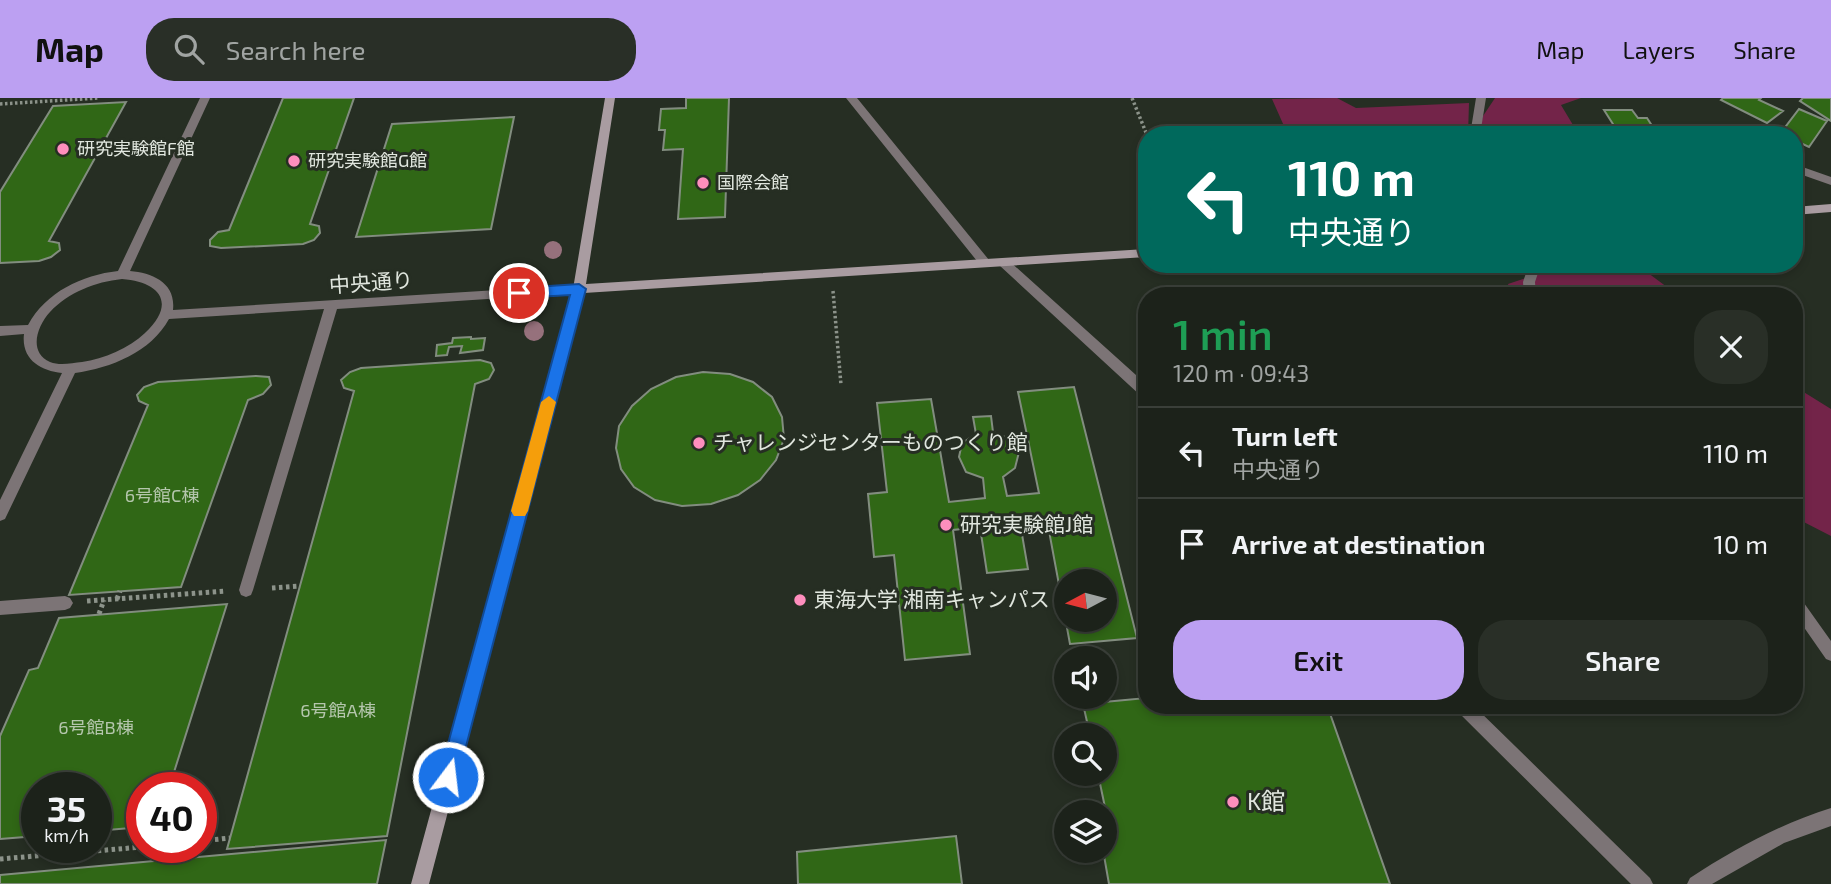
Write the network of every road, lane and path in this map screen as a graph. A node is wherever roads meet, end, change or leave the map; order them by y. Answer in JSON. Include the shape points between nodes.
{"nodes":[{"id":1,"x":99,"y":98,"type":"edge"},
{"id":2,"x":205,"y":98,"type":"edge"},
{"id":3,"x":610,"y":98,"type":"edge"},
{"id":4,"x":851,"y":98,"type":"edge"},
{"id":5,"x":1132,"y":98,"type":"edge"},
{"id":6,"x":1481,"y":98,"type":"edge"},
{"id":7,"x":0,"y":104,"type":"edge"},
{"id":8,"x":1143,"y":126,"type":"edge"},
{"id":9,"x":1476,"y":126,"type":"edge"},
{"id":10,"x":1803,"y":172,"type":"edge"},
{"id":11,"x":1831,"y":181,"type":"edge"},
{"id":12,"x":1831,"y":208,"type":"edge"},
{"id":13,"x":1803,"y":210,"type":"edge"},
{"id":14,"x":1138,"y":254,"type":"edge"},
{"id":15,"x":1003,"y":262,"type":"junction"},
{"id":16,"x":985,"y":263,"type":"junction"},
{"id":17,"x":831,"y":273,"type":"junction"},
{"id":18,"x":122,"y":275,"type":"junction"},
{"id":19,"x":579,"y":289,"type":"junction"},
{"id":20,"x":332,"y":305,"type":"junction"},
{"id":21,"x":166,"y":315,"type":"junction"},
{"id":22,"x":32,"y":329,"type":"junction"},
{"id":23,"x":0,"y":331,"type":"edge"},
{"id":24,"x":71,"y":368,"type":"junction"},
{"id":25,"x":841,"y":385,"type":"dead end"},
{"id":26,"x":1138,"y":385,"type":"edge"},
{"id":27,"x":0,"y":515,"type":"edge"},
{"id":28,"x":300,"y":586,"type":"dead end"},
{"id":29,"x":246,"y":590,"type":"junction"},
{"id":30,"x":120,"y":591,"type":"dead end"},
{"id":31,"x":117,"y":599,"type":"junction"},
{"id":32,"x":104,"y":600,"type":"junction"},
{"id":33,"x":65,"y":603,"type":"joint"},
{"id":34,"x":0,"y":608,"type":"edge"},
{"id":35,"x":99,"y":614,"type":"dead end"},
{"id":36,"x":1803,"y":614,"type":"edge"},
{"id":37,"x":1831,"y":654,"type":"edge"},
{"id":38,"x":1471,"y":714,"type":"edge"},
{"id":39,"x":1831,"y":817,"type":"edge"},
{"id":40,"x":230,"y":838,"type":"dead end"},
{"id":41,"x":217,"y":839,"type":"edge"},
{"id":42,"x":126,"y":847,"type":"edge"},
{"id":43,"x":0,"y":859,"type":"edge"},
{"id":44,"x":420,"y":884,"type":"edge"},
{"id":45,"x":1644,"y":884,"type":"edge"},
{"id":46,"x":1696,"y":884,"type":"edge"}],
"edges":[{"from":1,"to":7,"type":"path"},
{"from":2,"to":18,"type":"street"},
{"from":3,"to":19,"type":"street"},
{"from":4,"to":16,"type":"street"},
{"from":5,"to":8,"type":"path"},
{"from":6,"to":9,"type":"street"},
{"from":10,"to":11,"type":"street"},
{"from":12,"to":13,"type":"street"},
{"from":14,"to":15,"type":"street"},
{"from":15,"to":16,"type":"street"},
{"from":15,"to":26,"type":"street"},
{"from":16,"to":17,"type":"street"},
{"from":17,"to":19,"type":"street"},
{"from":17,"to":25,"type":"path"},
{"from":18,"to":21,"type":"street","via":[[154,281],[164,289]]},
{"from":18,"to":22,"type":"street","via":[[71,290],[52,303]]},
{"from":19,"to":20,"type":"street","name":"中央通り"},
{"from":19,"to":44,"type":"street"},
{"from":20,"to":21,"type":"street","name":"中央通り"},
{"from":20,"to":29,"type":"street"},
{"from":21,"to":24,"type":"street","via":[[149,337],[122,356]]},
{"from":22,"to":23,"type":"street"},
{"from":22,"to":24,"type":"street","via":[[30,349],[39,361]]},
{"from":24,"to":27,"type":"street"},
{"from":28,"to":29,"type":"path"},
{"from":29,"to":31,"type":"path"},
{"from":30,"to":31,"type":"path"},
{"from":31,"to":32,"type":"path"},
{"from":32,"to":33,"type":"path"},
{"from":32,"to":35,"type":"path"},
{"from":33,"to":34,"type":"street"},
{"from":36,"to":37,"type":"street"},
{"from":38,"to":45,"type":"street"},
{"from":39,"to":46,"type":"street","via":[[1734,859]]},
{"from":40,"to":41,"type":"path"},
{"from":42,"to":43,"type":"path"}]}
